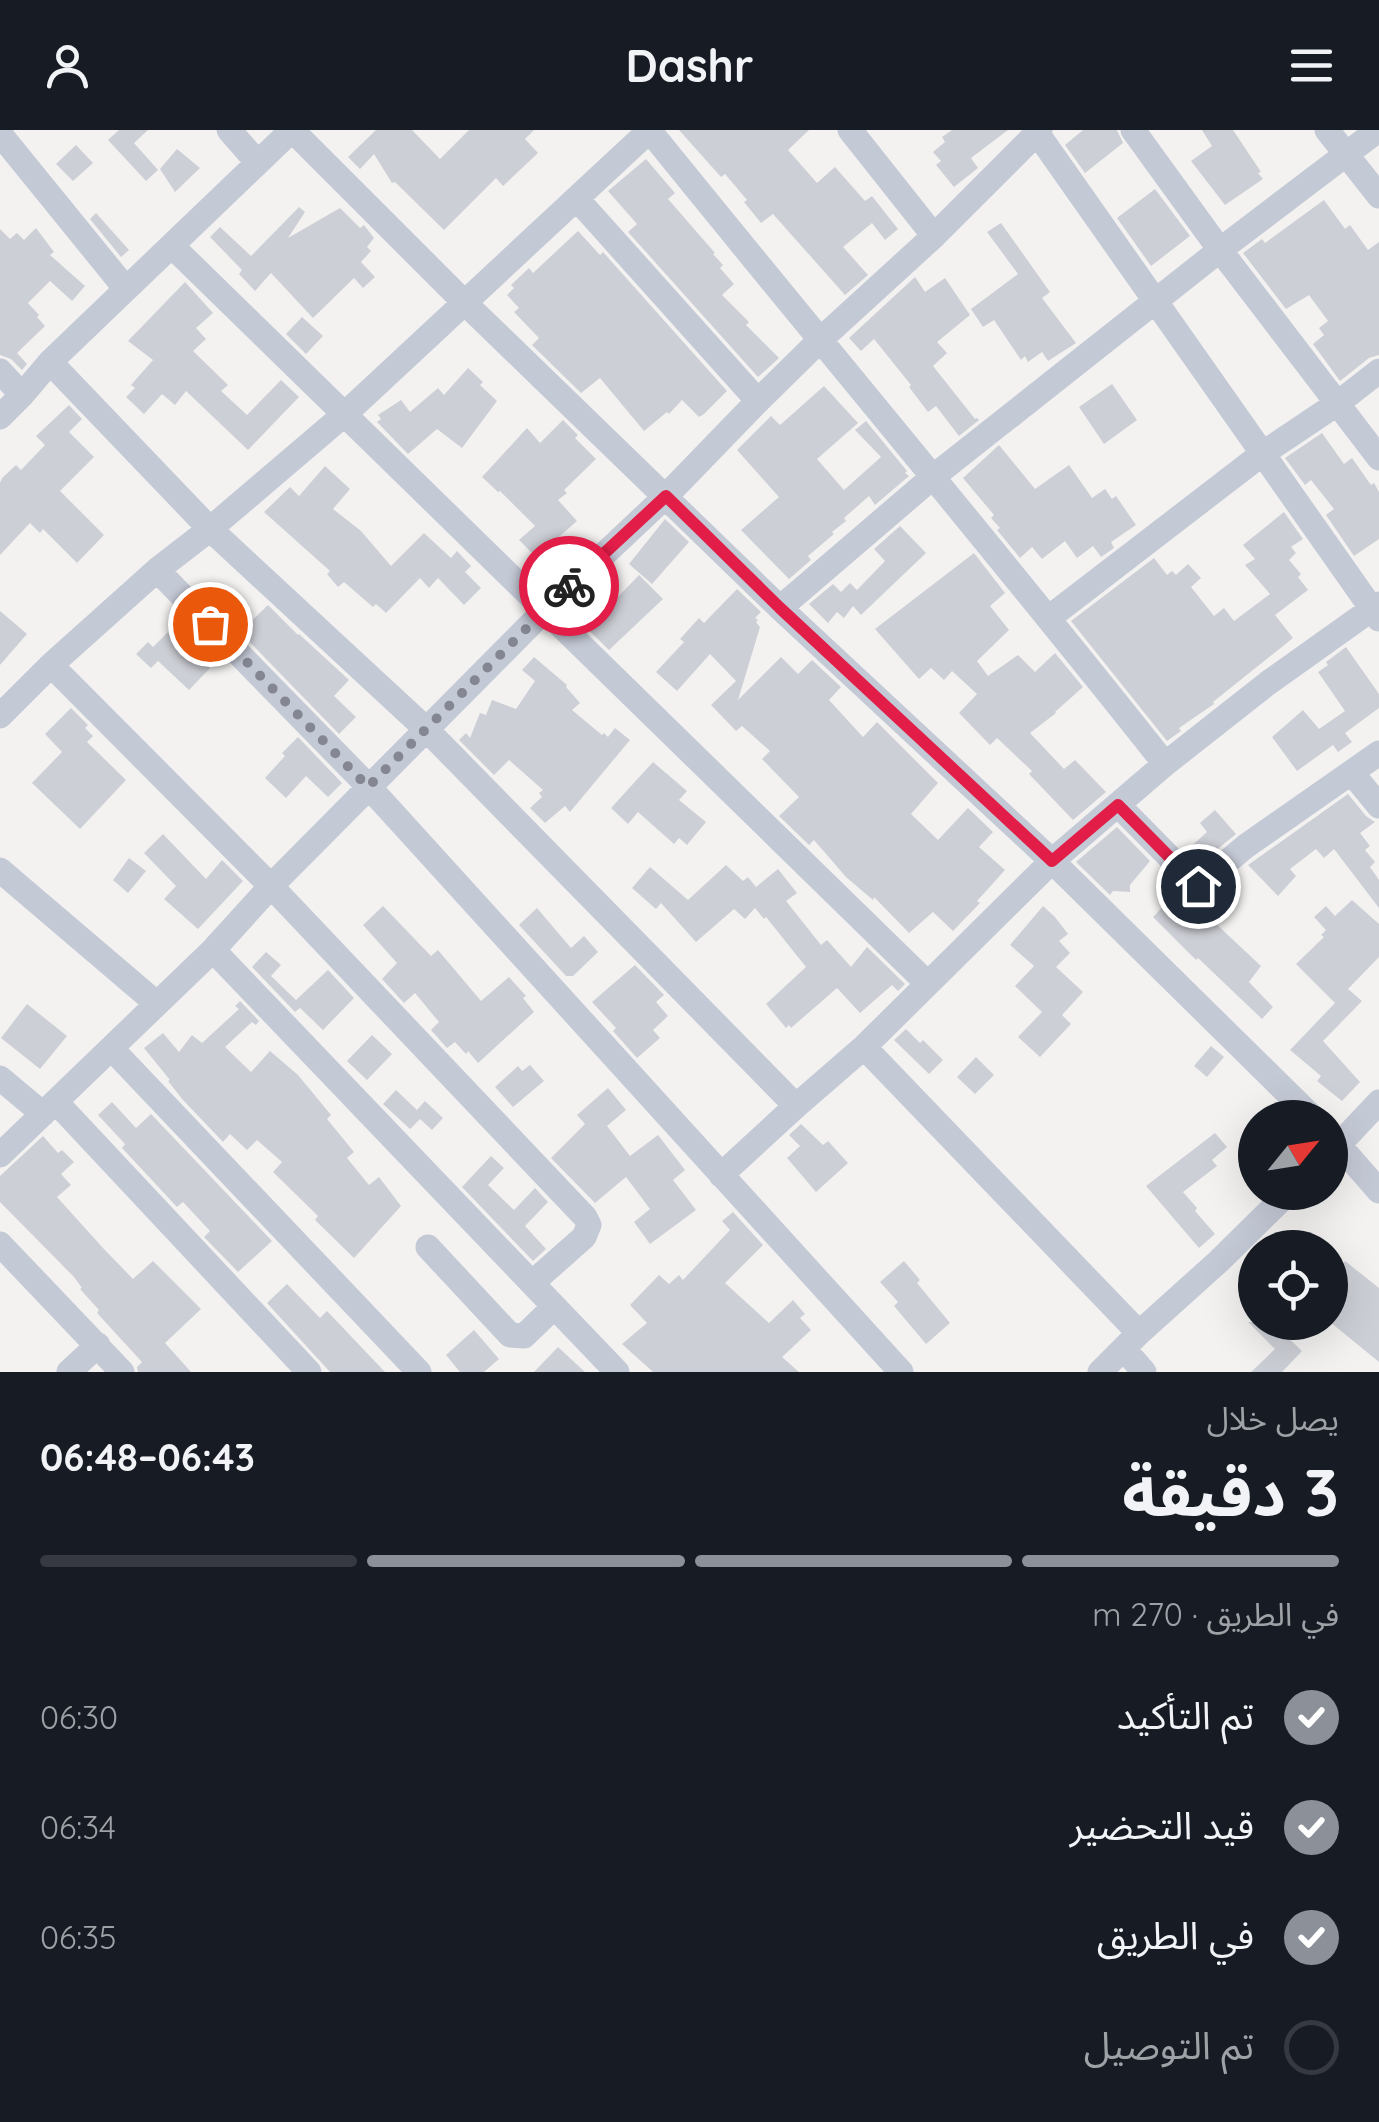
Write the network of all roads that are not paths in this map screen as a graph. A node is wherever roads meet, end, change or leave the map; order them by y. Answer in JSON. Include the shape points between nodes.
{"nodes":[{"id":1,"x":229,"y":130,"type":"edge"},
{"id":2,"x":292,"y":130,"type":"edge"},
{"id":3,"x":649,"y":130,"type":"edge"},
{"id":4,"x":850,"y":130,"type":"edge"},
{"id":5,"x":1134,"y":130,"type":"edge"},
{"id":6,"x":1327,"y":130,"type":"edge"},
{"id":7,"x":1378,"y":130,"type":"edge"},
{"id":8,"x":1038,"y":131,"type":"edge"},
{"id":9,"x":0,"y":134,"type":"edge"},
{"id":10,"x":1346,"y":156,"type":"junction"},
{"id":11,"x":258,"y":162,"type":"junction"},
{"id":12,"x":1379,"y":196,"type":"edge"},
{"id":13,"x":577,"y":198,"type":"junction"},
{"id":14,"x":934,"y":236,"type":"junction"},
{"id":15,"x":172,"y":246,"type":"junction"},
{"id":16,"x":1220,"y":250,"type":"junction"},
{"id":17,"x":126,"y":289,"type":"junction"},
{"id":18,"x":1155,"y":303,"type":"junction"},
{"id":19,"x":466,"y":304,"type":"junction"},
{"id":20,"x":820,"y":341,"type":"junction"},
{"id":21,"x":50,"y":362,"type":"junction"},
{"id":22,"x":0,"y":371,"type":"edge"},
{"id":23,"x":1379,"y":371,"type":"edge"},
{"id":24,"x":22,"y":396,"type":"junction"},
{"id":25,"x":758,"y":401,"type":"junction"},
{"id":26,"x":1338,"y":403,"type":"junction"},
{"id":27,"x":346,"y":413,"type":"junction"},
{"id":28,"x":0,"y":417,"type":"edge"},
{"id":29,"x":1262,"y":454,"type":"junction"},
{"id":30,"x":1379,"y":458,"type":"edge"},
{"id":31,"x":934,"y":476,"type":"junction"},
{"id":32,"x":666,"y":496,"type":"junction"},
{"id":33,"x":210,"y":529,"type":"junction"},
{"id":34,"x":157,"y":570,"type":"junction"},
{"id":35,"x":780,"y":608,"type":"junction"},
{"id":36,"x":544,"y":611,"type":"junction"},
{"id":37,"x":1377,"y":611,"type":"edge"},
{"id":38,"x":1050,"y":618,"type":"junction"},
{"id":39,"x":51,"y":665,"type":"junction"},
{"id":40,"x":0,"y":716,"type":"edge"},
{"id":41,"x":426,"y":730,"type":"junction"},
{"id":42,"x":1379,"y":753,"type":"edge"},
{"id":43,"x":1166,"y":764,"type":"junction"},
{"id":44,"x":1352,"y":773,"type":"junction"},
{"id":45,"x":368,"y":787,"type":"junction"},
{"id":46,"x":1118,"y":805,"type":"junction"},
{"id":47,"x":1379,"y":806,"type":"edge"},
{"id":48,"x":1052,"y":861,"type":"junction"},
{"id":49,"x":0,"y":870,"type":"edge"},
{"id":50,"x":270,"y":886,"type":"junction"},
{"id":51,"x":213,"y":950,"type":"junction"},
{"id":52,"x":927,"y":983,"type":"junction"},
{"id":53,"x":156,"y":1002,"type":"junction"},
{"id":54,"x":864,"y":1047,"type":"junction"},
{"id":55,"x":111,"y":1048,"type":"junction"},
{"id":56,"x":0,"y":1078,"type":"edge"},
{"id":57,"x":1294,"y":1100,"type":"edge"},
{"id":58,"x":1379,"y":1102,"type":"edge"},
{"id":59,"x":796,"y":1106,"type":"junction"},
{"id":60,"x":50,"y":1108,"type":"junction"},
{"id":61,"x":1348,"y":1132,"type":"edge"},
{"id":62,"x":0,"y":1155,"type":"edge"},
{"id":63,"x":1348,"y":1159,"type":"edge"},
{"id":64,"x":722,"y":1175,"type":"junction"},
{"id":65,"x":1379,"y":1191,"type":"edge"},
{"id":66,"x":1271,"y":1210,"type":"edge"},
{"id":67,"x":0,"y":1244,"type":"edge"},
{"id":68,"x":428,"y":1247,"type":"dead end"},
{"id":69,"x":532,"y":1284,"type":"junction"},
{"id":70,"x":554,"y":1307,"type":"junction"},
{"id":71,"x":1131,"y":1341,"type":"junction"},
{"id":72,"x":98,"y":1345,"type":"junction"},
{"id":73,"x":70,"y":1372,"type":"edge"},
{"id":74,"x":122,"y":1372,"type":"edge"},
{"id":75,"x":309,"y":1372,"type":"edge"},
{"id":76,"x":419,"y":1372,"type":"edge"},
{"id":77,"x":617,"y":1372,"type":"edge"},
{"id":78,"x":901,"y":1372,"type":"edge"},
{"id":79,"x":1100,"y":1372,"type":"edge"},
{"id":80,"x":1144,"y":1372,"type":"edge"}],
"edges":[{"from":1,"to":11,"type":"street"},
{"from":2,"to":11,"type":"street"},
{"from":2,"to":19,"type":"street"},
{"from":3,"to":13,"type":"street"},
{"from":3,"to":20,"type":"street"},
{"from":4,"to":14,"type":"street"},
{"from":5,"to":16,"type":"street"},
{"from":6,"to":10,"type":"street"},
{"from":7,"to":10,"type":"street"},
{"from":8,"to":14,"type":"street"},
{"from":8,"to":18,"type":"street"},
{"from":9,"to":17,"type":"street"},
{"from":10,"to":12,"type":"street"},
{"from":10,"to":16,"type":"street"},
{"from":11,"to":15,"type":"street"},
{"from":13,"to":19,"type":"street"},
{"from":13,"to":25,"type":"street"},
{"from":14,"to":20,"type":"street"},
{"from":15,"to":17,"type":"street"},
{"from":15,"to":27,"type":"street"},
{"from":16,"to":18,"type":"street"},
{"from":16,"to":26,"type":"street"},
{"from":17,"to":21,"type":"street"},
{"from":18,"to":29,"type":"street"},
{"from":18,"to":31,"type":"street"},
{"from":19,"to":27,"type":"street"},
{"from":19,"to":32,"type":"street"},
{"from":20,"to":25,"type":"street"},
{"from":20,"to":31,"type":"street"},
{"from":21,"to":24,"type":"street"},
{"from":21,"to":33,"type":"street"},
{"from":22,"to":24,"type":"street"},
{"from":23,"to":26,"type":"street"},
{"from":24,"to":28,"type":"street"},
{"from":25,"to":32,"type":"street"},
{"from":26,"to":29,"type":"street"},
{"from":26,"to":30,"type":"street"},
{"from":27,"to":33,"type":"street"},
{"from":27,"to":36,"type":"street"},
{"from":29,"to":37,"type":"street"},
{"from":29,"to":38,"type":"street"},
{"from":31,"to":35,"type":"street"},
{"from":31,"to":38,"type":"street"},
{"from":32,"to":35,"type":"street"},
{"from":32,"to":36,"type":"street"},
{"from":33,"to":34,"type":"street"},
{"from":33,"to":41,"type":"street"},
{"from":34,"to":39,"type":"street"},
{"from":34,"to":45,"type":"street"},
{"from":35,"to":48,"type":"street"},
{"from":36,"to":41,"type":"street"},
{"from":36,"to":52,"type":"street"},
{"from":37,"to":43,"type":"street","via":[[1268,682]]},
{"from":38,"to":43,"type":"street"},
{"from":39,"to":40,"type":"street"},
{"from":39,"to":50,"type":"street"},
{"from":41,"to":45,"type":"street"},
{"from":41,"to":59,"type":"street"},
{"from":42,"to":44,"type":"street"},
{"from":43,"to":46,"type":"street"},
{"from":44,"to":46,"type":"street","via":[[1198,886]]},
{"from":44,"to":47,"type":"street"},
{"from":45,"to":50,"type":"street"},
{"from":45,"to":64,"type":"street"},
{"from":46,"to":48,"type":"street"},
{"from":48,"to":52,"type":"street"},
{"from":48,"to":57,"type":"street"},
{"from":49,"to":53,"type":"street"},
{"from":50,"to":51,"type":"street"},
{"from":50,"to":69,"type":"street","via":[[585,1217],[584,1236]]},
{"from":51,"to":53,"type":"street"},
{"from":51,"to":69,"type":"street"},
{"from":52,"to":54,"type":"street"},
{"from":53,"to":55,"type":"street"},
{"from":54,"to":59,"type":"street"},
{"from":54,"to":71,"type":"street"},
{"from":55,"to":60,"type":"street"},
{"from":55,"to":76,"type":"street"},
{"from":56,"to":60,"type":"street"},
{"from":58,"to":61,"type":"street"},
{"from":59,"to":64,"type":"street"},
{"from":60,"to":62,"type":"street"},
{"from":60,"to":75,"type":"street"},
{"from":63,"to":65,"type":"street"},
{"from":64,"to":78,"type":"street"},
{"from":66,"to":71,"type":"street"},
{"from":67,"to":72,"type":"street"},
{"from":68,"to":70,"type":"street","via":[[514,1337],[524,1336]]},
{"from":69,"to":70,"type":"street"},
{"from":70,"to":77,"type":"street"},
{"from":71,"to":79,"type":"street"},
{"from":71,"to":80,"type":"street"},
{"from":72,"to":73,"type":"street"},
{"from":72,"to":74,"type":"street"}]}
